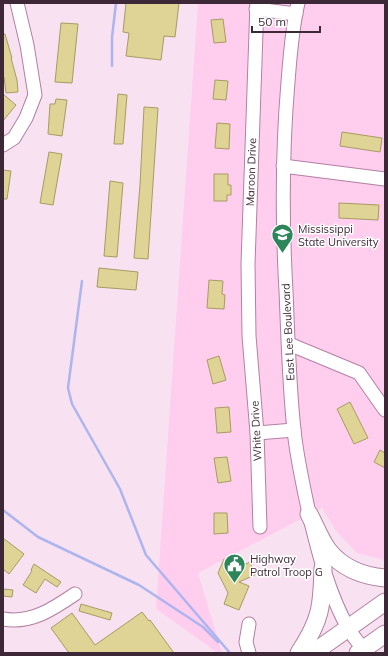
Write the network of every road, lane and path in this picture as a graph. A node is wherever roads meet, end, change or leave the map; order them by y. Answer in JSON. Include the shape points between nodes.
{"nodes":[{"id":1,"x":17,"y":3,"type":"edge"},
{"id":2,"x":256,"y":6,"type":"edge"},
{"id":3,"x":297,"y":8,"type":"edge"},
{"id":4,"x":3,"y":145,"type":"edge"},
{"id":5,"x":283,"y":166,"type":"junction"},
{"id":6,"x":385,"y":179,"type":"edge"},
{"id":7,"x":249,"y":336,"type":"joint"},
{"id":8,"x":289,"y":344,"type":"junction"},
{"id":9,"x":385,"y":410,"type":"edge"},
{"id":10,"x":294,"y":430,"type":"junction"},
{"id":11,"x":257,"y":433,"type":"junction"},
{"id":12,"x":310,"y":514,"type":"junction"},
{"id":13,"x":260,"y":528,"type":"dead end"},
{"id":14,"x":323,"y":568,"type":"junction"},
{"id":15,"x":385,"y":578,"type":"edge"},
{"id":16,"x":75,"y":594,"type":"dead end"},
{"id":17,"x":385,"y":602,"type":"edge"},
{"id":18,"x":4,"y":623,"type":"edge"},
{"id":19,"x":249,"y":624,"type":"dead end"},
{"id":20,"x":348,"y":628,"type":"junction"},
{"id":21,"x":385,"y":634,"type":"edge"},
{"id":22,"x":360,"y":651,"type":"edge"},
{"id":23,"x":249,"y":653,"type":"edge"},
{"id":24,"x":299,"y":653,"type":"edge"},
{"id":25,"x":313,"y":653,"type":"edge"}],
"edges":[{"from":1,"to":4,"type":"street","via":[[35,95],[26,118],[14,138]]},
{"from":2,"to":3,"type":"street","name":"Maroon Drive"},
{"from":2,"to":7,"type":"street","name":"Maroon Drive","via":[[248,264]]},
{"from":3,"to":5,"type":"street","name":"East Lee Boulevard","via":[[285,120]]},
{"from":5,"to":6,"type":"street"},
{"from":5,"to":8,"type":"street","name":"East Lee Boulevard","via":[[283,240]]},
{"from":7,"to":11,"type":"street","name":"White Drive"},
{"from":8,"to":9,"type":"street","via":[[360,373]]},
{"from":8,"to":10,"type":"street","name":"East Lee Boulevard"},
{"from":10,"to":11,"type":"street"},
{"from":10,"to":12,"type":"street","name":"East Lee Boulevard"},
{"from":11,"to":13,"type":"street","name":"White Drive"},
{"from":12,"to":14,"type":"street","name":"East Lee Boulevard"},
{"from":12,"to":15,"type":"main road","via":[[328,550],[346,566],[358,573]]},
{"from":14,"to":20,"type":"street","name":"East Lee Boulevard"},
{"from":14,"to":24,"type":"main road","via":[[321,607],[317,622]]},
{"from":16,"to":18,"type":"street","via":[[37,616]]},
{"from":17,"to":20,"type":"main road"},
{"from":19,"to":23,"type":"street","via":[[246,642]]},
{"from":20,"to":22,"type":"street","name":"East Lee Boulevard"},
{"from":20,"to":25,"type":"main road"},
{"from":21,"to":22,"type":"main road"}]}
